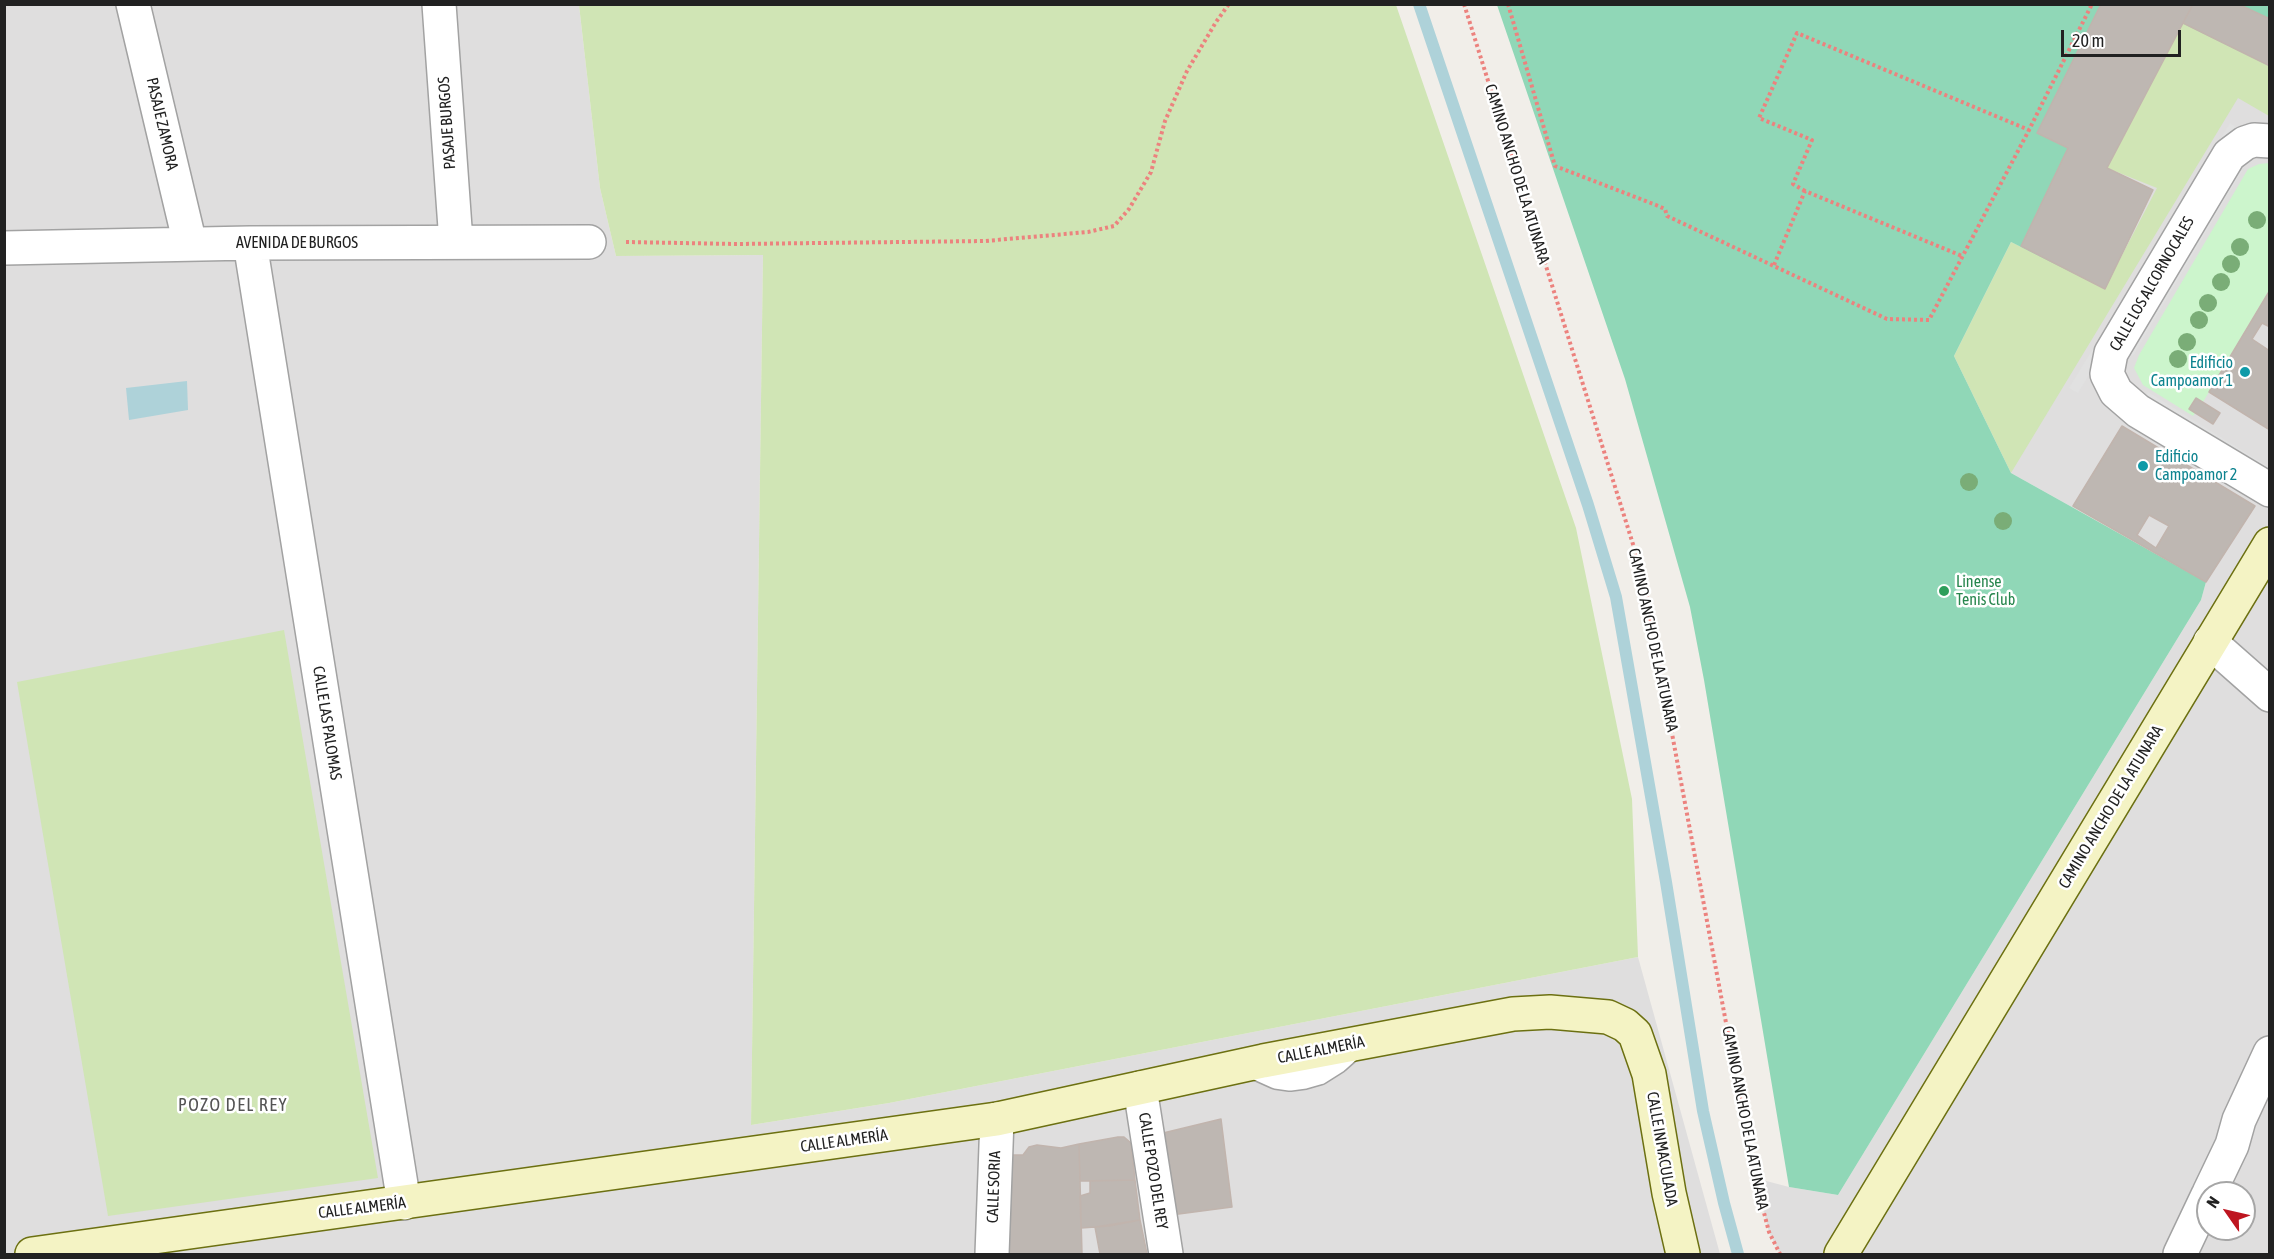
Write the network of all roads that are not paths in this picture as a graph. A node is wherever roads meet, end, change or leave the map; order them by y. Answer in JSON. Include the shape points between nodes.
{"nodes":[{"id":1,"x":133,"y":4,"type":"edge"},
{"id":2,"x":439,"y":4,"type":"edge"},
{"id":3,"x":2270,"y":141,"type":"edge"},
{"id":4,"x":456,"y":242,"type":"junction"},
{"id":5,"x":589,"y":242,"type":"road end"},
{"id":6,"x":250,"y":243,"type":"junction"},
{"id":7,"x":190,"y":244,"type":"junction"},
{"id":8,"x":4,"y":248,"type":"edge"},
{"id":9,"x":2270,"y":490,"type":"edge"},
{"id":10,"x":2270,"y":544,"type":"edge"},
{"id":11,"x":2210,"y":642,"type":"junction"},
{"id":12,"x":2270,"y":695,"type":"edge"},
{"id":13,"x":1640,"y":1043,"type":"joint"},
{"id":14,"x":2270,"y":1053,"type":"edge"},
{"id":15,"x":1140,"y":1088,"type":"junction"},
{"id":16,"x":997,"y":1119,"type":"junction"},
{"id":17,"x":2215,"y":1181,"type":"edge"},
{"id":18,"x":404,"y":1203,"type":"junction"},
{"id":19,"x":2196,"y":1221,"type":"edge"},
{"id":20,"x":32,"y":1254,"type":"edge"},
{"id":21,"x":992,"y":1254,"type":"edge"},
{"id":22,"x":1166,"y":1254,"type":"edge"},
{"id":23,"x":1683,"y":1254,"type":"edge"},
{"id":24,"x":1841,"y":1254,"type":"edge"},
{"id":25,"x":2180,"y":1254,"type":"edge"}],
"edges":[{"from":1,"to":7,"type":"street","name":"PASAJE ZAMORA"},
{"from":2,"to":4,"type":"street","name":"PASAJE BURGOS"},
{"from":3,"to":9,"type":"street","name":"CALLE LOS ALCORNOCALES","via":[[2245,142],[2229,155],[2111,353],[2107,374],[2116,392],[2138,411]]},
{"from":4,"to":5,"type":"street","name":"AVENIDA DE BURGOS"},
{"from":4,"to":6,"type":"street","name":"AVENIDA DE BURGOS"},
{"from":6,"to":7,"type":"street","name":"AVENIDA DE BURGOS"},
{"from":6,"to":18,"type":"street","name":"CALLE LAS PALOMAS"},
{"from":7,"to":8,"type":"street","name":"AVENIDA DE BURGOS"},
{"from":10,"to":11,"type":"street","name":"CAMINO ANCHO DE LA ATUNARA"},
{"from":11,"to":12,"type":"street"},
{"from":11,"to":24,"type":"street","name":"CAMINO ANCHO DE LA ATUNARA"},
{"from":13,"to":15,"type":"street","name":"CALLE ALMERÍA","via":[[1625,1025],[1608,1017],[1550,1012],[1514,1014]]},
{"from":13,"to":23,"type":"street","name":"CALLE INMACULADA"},
{"from":14,"to":17,"type":"street"},
{"from":15,"to":16,"type":"street","name":"CALLE ALMERÍA"},
{"from":15,"to":22,"type":"street","name":"CALLE POZO DEL REY"},
{"from":16,"to":18,"type":"street","name":"CALLE ALMERÍA"},
{"from":16,"to":21,"type":"street","name":"CALLE SORIA"},
{"from":18,"to":20,"type":"street","name":"CALLE ALMERÍA"},
{"from":19,"to":25,"type":"street"}]}
